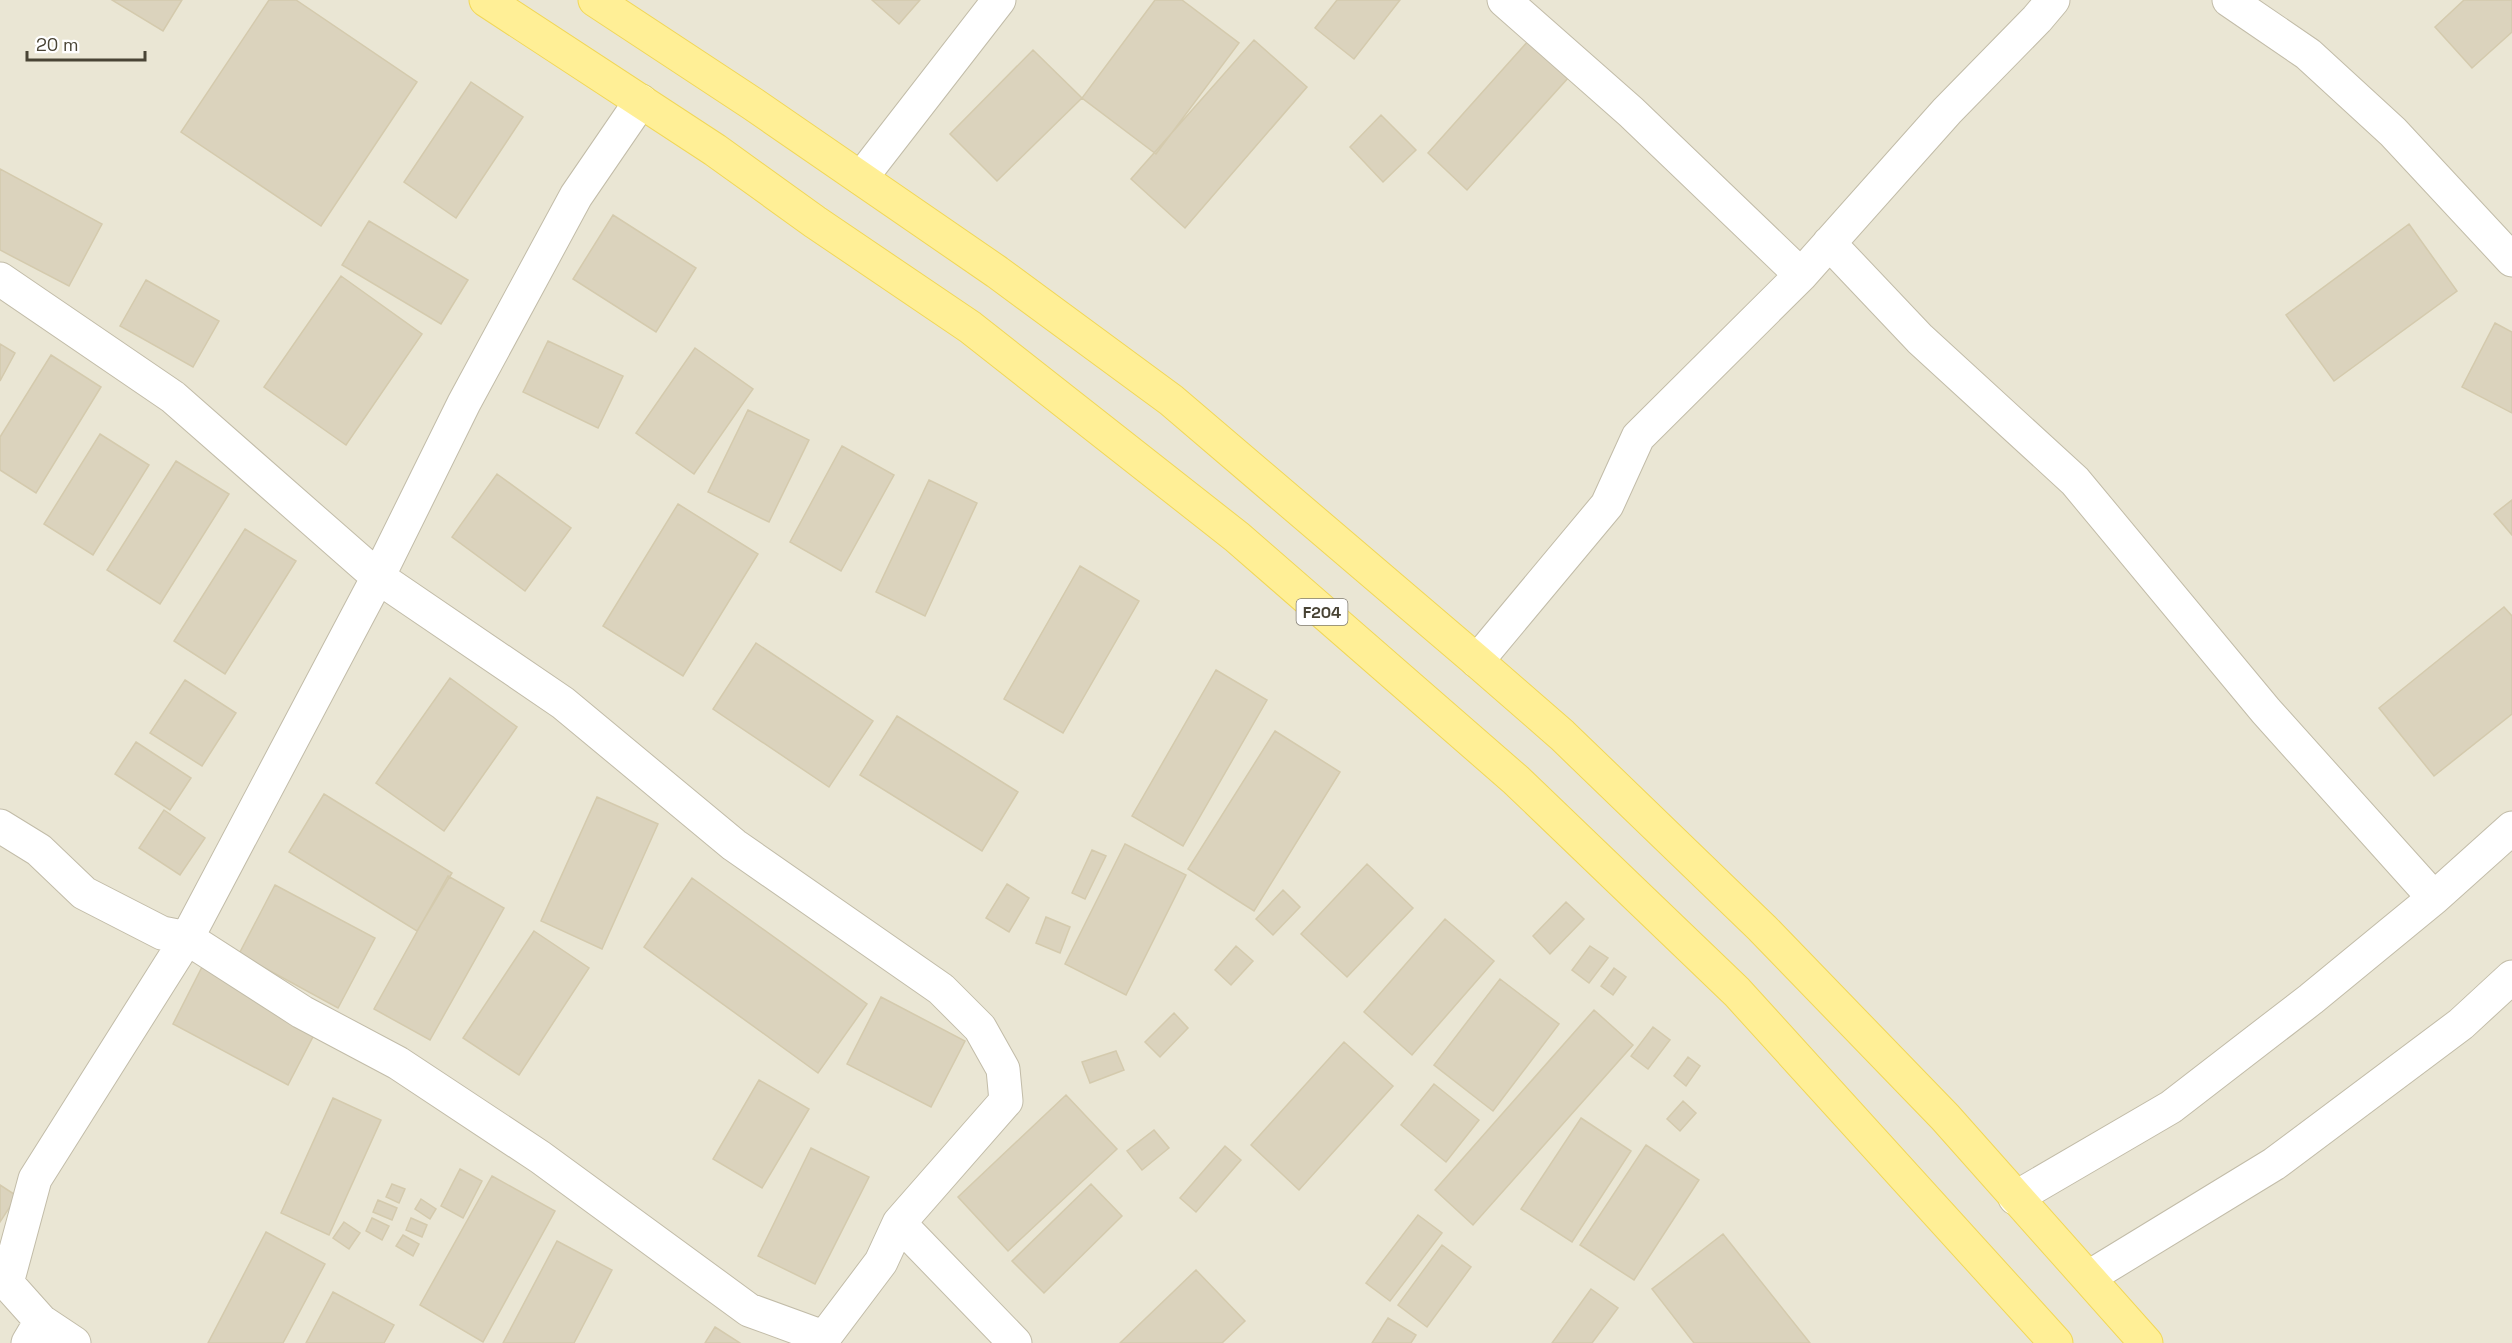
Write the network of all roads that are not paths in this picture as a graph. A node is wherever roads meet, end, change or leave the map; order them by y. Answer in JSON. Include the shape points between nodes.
{"nodes":[{"id":1,"x":486,"y":0,"type":"edge"},
{"id":2,"x":595,"y":0,"type":"edge"},
{"id":3,"x":999,"y":0,"type":"edge"},
{"id":4,"x":1504,"y":0,"type":"edge"},
{"id":5,"x":2053,"y":0,"type":"edge"},
{"id":6,"x":2229,"y":0,"type":"edge"},
{"id":7,"x":641,"y":101,"type":"junction"},
{"id":8,"x":861,"y":178,"type":"junction"},
{"id":9,"x":1829,"y":243,"type":"junction"},
{"id":10,"x":2512,"y":260,"type":"edge"},
{"id":11,"x":1801,"y":275,"type":"junction"},
{"id":12,"x":0,"y":279,"type":"edge"},
{"id":13,"x":378,"y":577,"type":"junction"},
{"id":14,"x":1477,"y":661,"type":"junction"},
{"id":15,"x":0,"y":826,"type":"edge"},
{"id":16,"x":2512,"y":828,"type":"edge"},
{"id":17,"x":2434,"y":898,"type":"junction"},
{"id":18,"x":187,"y":938,"type":"junction"},
{"id":19,"x":2512,"y":977,"type":"edge"},
{"id":20,"x":2015,"y":1197,"type":"junction"},
{"id":21,"x":899,"y":1223,"type":"junction"},
{"id":22,"x":2089,"y":1277,"type":"junction"},
{"id":23,"x":35,"y":1332,"type":"edge"},
{"id":24,"x":821,"y":1340,"type":"edge"},
{"id":25,"x":74,"y":1343,"type":"edge"},
{"id":26,"x":1015,"y":1343,"type":"edge"},
{"id":27,"x":2056,"y":1343,"type":"edge"},
{"id":28,"x":2146,"y":1343,"type":"edge"}],
"edges":[{"from":1,"to":7,"type":"main road","number":"F204"},
{"from":2,"to":8,"type":"main road"},
{"from":3,"to":8,"type":"street"},
{"from":4,"to":11,"type":"street","via":[[1631,112]]},
{"from":5,"to":9,"type":"street"},
{"from":6,"to":10,"type":"street","via":[[2308,54],[2393,132]]},
{"from":7,"to":13,"type":"street","via":[[576,196],[464,403]]},
{"from":7,"to":27,"type":"main road","number":"F204","via":[[970,327],[1237,537],[1516,780],[1737,992]]},
{"from":8,"to":14,"type":"main road","via":[[1171,400]]},
{"from":9,"to":11,"type":"street"},
{"from":9,"to":17,"type":"street","via":[[1920,339],[2075,481],[2266,711]]},
{"from":11,"to":14,"type":"street","via":[[1638,437],[1607,505]]},
{"from":12,"to":13,"type":"street","via":[[173,397]]},
{"from":13,"to":18,"type":"street"},
{"from":13,"to":21,"type":"street","via":[[563,703],[734,845],[941,989],[980,1028],[1003,1069],[1006,1101]]},
{"from":14,"to":20,"type":"main road","via":[[1562,735],[1762,928],[1945,1117]]},
{"from":15,"to":18,"type":"street","via":[[39,850],[84,892],[162,933]]},
{"from":16,"to":17,"type":"street"},
{"from":17,"to":20,"type":"street","via":[[2171,1107]]},
{"from":18,"to":23,"type":"street","via":[[35,1179],[7,1283]]},
{"from":18,"to":24,"type":"street","via":[[302,1012],[417,1075],[540,1157],[749,1310]]},
{"from":19,"to":22,"type":"street","via":[[2461,1024],[2274,1164]]},
{"from":20,"to":22,"type":"main road"},
{"from":21,"to":24,"type":"street","via":[[881,1262]]},
{"from":21,"to":26,"type":"street"},
{"from":22,"to":28,"type":"main road"},
{"from":23,"to":25,"type":"street"}]}
